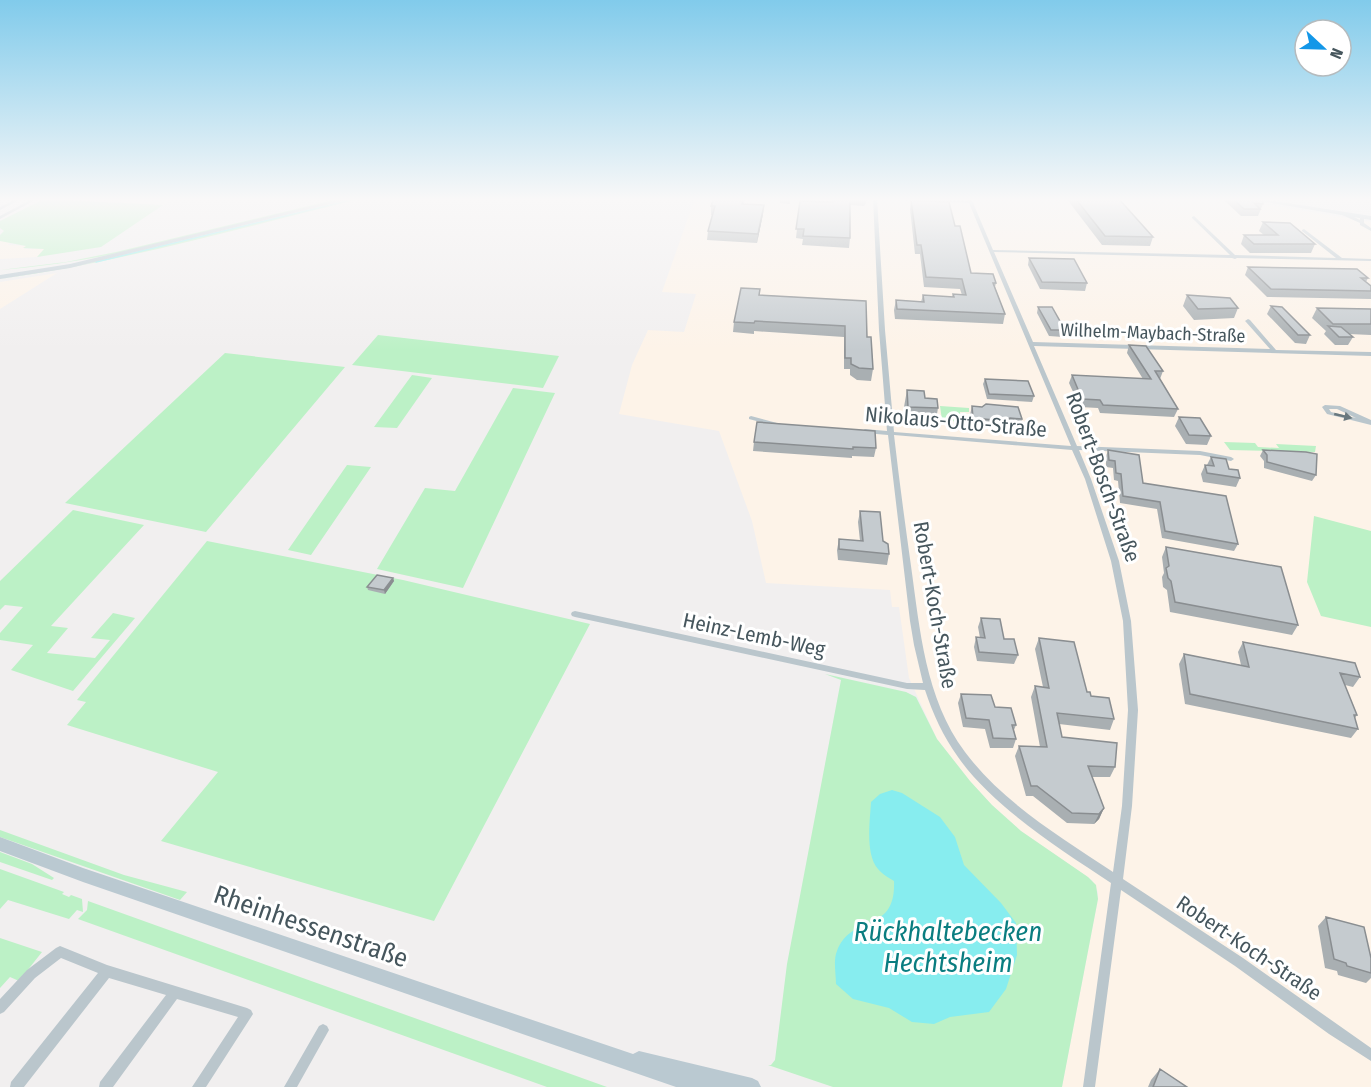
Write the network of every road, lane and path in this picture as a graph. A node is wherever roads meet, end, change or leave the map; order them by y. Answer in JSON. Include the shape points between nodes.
{"nodes":[{"id":1,"x":139,"y":249,"type":"edge"},
{"id":2,"x":878,"y":249,"type":"edge"},
{"id":3,"x":1226,"y":249,"type":"edge"},
{"id":4,"x":1327,"y":249,"type":"edge"},
{"id":5,"x":991,"y":251,"type":"joint"},
{"id":6,"x":1235,"y":258,"type":"junction"},
{"id":7,"x":1340,"y":259,"type":"junction"},
{"id":8,"x":1371,"y":260,"type":"edge"},
{"id":9,"x":0,"y":275,"type":"edge"},
{"id":10,"x":1248,"y":321,"type":"dead end"},
{"id":11,"x":1030,"y":344,"type":"junction"},
{"id":12,"x":1274,"y":351,"type":"junction"},
{"id":13,"x":1371,"y":354,"type":"edge"},
{"id":14,"x":751,"y":418,"type":"dead end"},
{"id":15,"x":1371,"y":423,"type":"edge"},
{"id":16,"x":788,"y":425,"type":"edge"},
{"id":17,"x":855,"y":430,"type":"edge"},
{"id":18,"x":890,"y":433,"type":"junction"},
{"id":19,"x":1075,"y":448,"type":"junction"},
{"id":20,"x":1232,"y":459,"type":"dead end"},
{"id":21,"x":575,"y":614,"type":"dead end"},
{"id":22,"x":926,"y":687,"type":"junction"},
{"id":23,"x":0,"y":844,"type":"edge"},
{"id":24,"x":1117,"y":882,"type":"junction"},
{"id":25,"x":107,"y":971,"type":"junction"},
{"id":26,"x":175,"y":992,"type":"junction"},
{"id":27,"x":0,"y":1008,"type":"edge"},
{"id":28,"x":323,"y":1030,"type":"dead end"},
{"id":29,"x":605,"y":1054,"type":"junction"},
{"id":30,"x":1371,"y":1055,"type":"edge"},
{"id":31,"x":16,"y":1087,"type":"edge"},
{"id":32,"x":105,"y":1087,"type":"edge"},
{"id":33,"x":198,"y":1087,"type":"edge"},
{"id":34,"x":290,"y":1087,"type":"edge"},
{"id":35,"x":702,"y":1087,"type":"edge"},
{"id":36,"x":752,"y":1087,"type":"edge"},
{"id":37,"x":1087,"y":1087,"type":"edge"}],
"edges":[{"from":1,"to":9,"type":"main road"},
{"from":2,"to":18,"type":"street","name":"Robert-Koch-Straße"},
{"from":3,"to":6,"type":"street"},
{"from":4,"to":7,"type":"street"},
{"from":5,"to":6,"type":"street"},
{"from":5,"to":11,"type":"street","name":"Robert-Bosch-Straße"},
{"from":6,"to":7,"type":"street"},
{"from":7,"to":8,"type":"street"},
{"from":10,"to":12,"type":"street","name":"Wilhelm-Maybach-Straße"},
{"from":11,"to":12,"type":"street","name":"Wilhelm-Maybach-Straße"},
{"from":11,"to":19,"type":"street","name":"Robert-Bosch-Straße"},
{"from":12,"to":13,"type":"street","name":"Wilhelm-Maybach-Straße"},
{"from":14,"to":16,"type":"street"},
{"from":15,"to":15,"type":"street","one_way":true,"via":[[1338,407],[1325,407],[1329,413]]},
{"from":17,"to":18,"type":"street","name":"Nikolaus-Otto-Straße"},
{"from":18,"to":19,"type":"street","name":"Nikolaus-Otto-Straße"},
{"from":18,"to":22,"type":"street","name":"Robert-Koch-Straße"},
{"from":19,"to":20,"type":"street","name":"Nikolaus-Otto-Straße","via":[[1200,453]]},
{"from":19,"to":24,"type":"street","name":"Robert-Bosch-Straße","via":[[1115,561],[1130,645],[1132,745]]},
{"from":21,"to":22,"type":"street","name":"Heinz-Lemb-Weg","via":[[895,684]]},
{"from":22,"to":24,"type":"street","name":"Robert-Koch-Straße","via":[[963,758],[993,790],[1027,819]]},
{"from":23,"to":29,"type":"main road","name":"Rheinhessenstraße"},
{"from":24,"to":30,"type":"street","name":"Robert-Koch-Straße"},
{"from":24,"to":37,"type":"street","name":"Robert-Bosch-Straße"},
{"from":25,"to":26,"type":"street"},
{"from":25,"to":27,"type":"street","via":[[60,952],[31,974]]},
{"from":25,"to":31,"type":"street"},
{"from":26,"to":32,"type":"street"},
{"from":26,"to":33,"type":"street","via":[[247,1014]]},
{"from":28,"to":34,"type":"street"},
{"from":29,"to":35,"type":"main road","name":"Rheinhessenstraße"},
{"from":29,"to":36,"type":"main road","name":"Rheinhessenstraße"}]}
